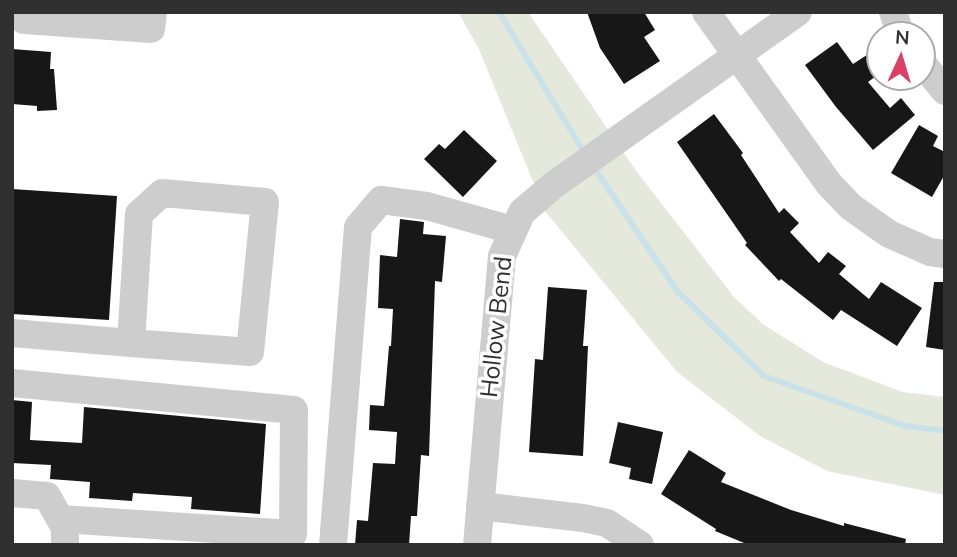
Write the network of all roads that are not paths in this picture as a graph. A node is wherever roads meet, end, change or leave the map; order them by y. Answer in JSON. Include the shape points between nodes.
{"nodes":[{"id":1,"x":153,"y":12,"type":"edge"},
{"id":2,"x":706,"y":12,"type":"edge"},
{"id":3,"x":798,"y":12,"type":"edge"},
{"id":4,"x":24,"y":20,"type":"dead end"},
{"id":5,"x":737,"y":55,"type":"junction"},
{"id":6,"x":512,"y":230,"type":"junction"},
{"id":7,"x":945,"y":254,"type":"edge"},
{"id":8,"x":12,"y":333,"type":"edge"},
{"id":9,"x":131,"y":343,"type":"junction"},
{"id":10,"x":12,"y":383,"type":"edge"},
{"id":11,"x":12,"y":493,"type":"edge"},
{"id":12,"x":480,"y":506,"type":"junction"},
{"id":13,"x":63,"y":532,"type":"edge"},
{"id":14,"x":636,"y":544,"type":"edge"},
{"id":15,"x":333,"y":545,"type":"edge"},
{"id":16,"x":477,"y":545,"type":"edge"}],
"edges":[{"from":1,"to":4,"type":"street","via":[[151,29]]},
{"from":2,"to":5,"type":"street"},
{"from":3,"to":5,"type":"street","name":"Hollow Bend"},
{"from":5,"to":6,"type":"street","name":"Hollow Bend","via":[[555,184],[522,212]]},
{"from":5,"to":7,"type":"street","via":[[829,184],[851,207],[889,234]]},
{"from":6,"to":12,"type":"street","name":"Hollow Bend","via":[[502,256]]},
{"from":6,"to":15,"type":"street","via":[[427,206],[381,200],[358,227]]},
{"from":8,"to":9,"type":"street"},
{"from":9,"to":9,"type":"street","via":[[250,352],[265,202],[162,193],[139,214]]},
{"from":10,"to":13,"type":"street","via":[[294,410],[293,534]]},
{"from":11,"to":13,"type":"street","via":[[47,496]]},
{"from":12,"to":14,"type":"street","via":[[607,523]]},
{"from":12,"to":16,"type":"street","name":"Hollow Bend"}]}
